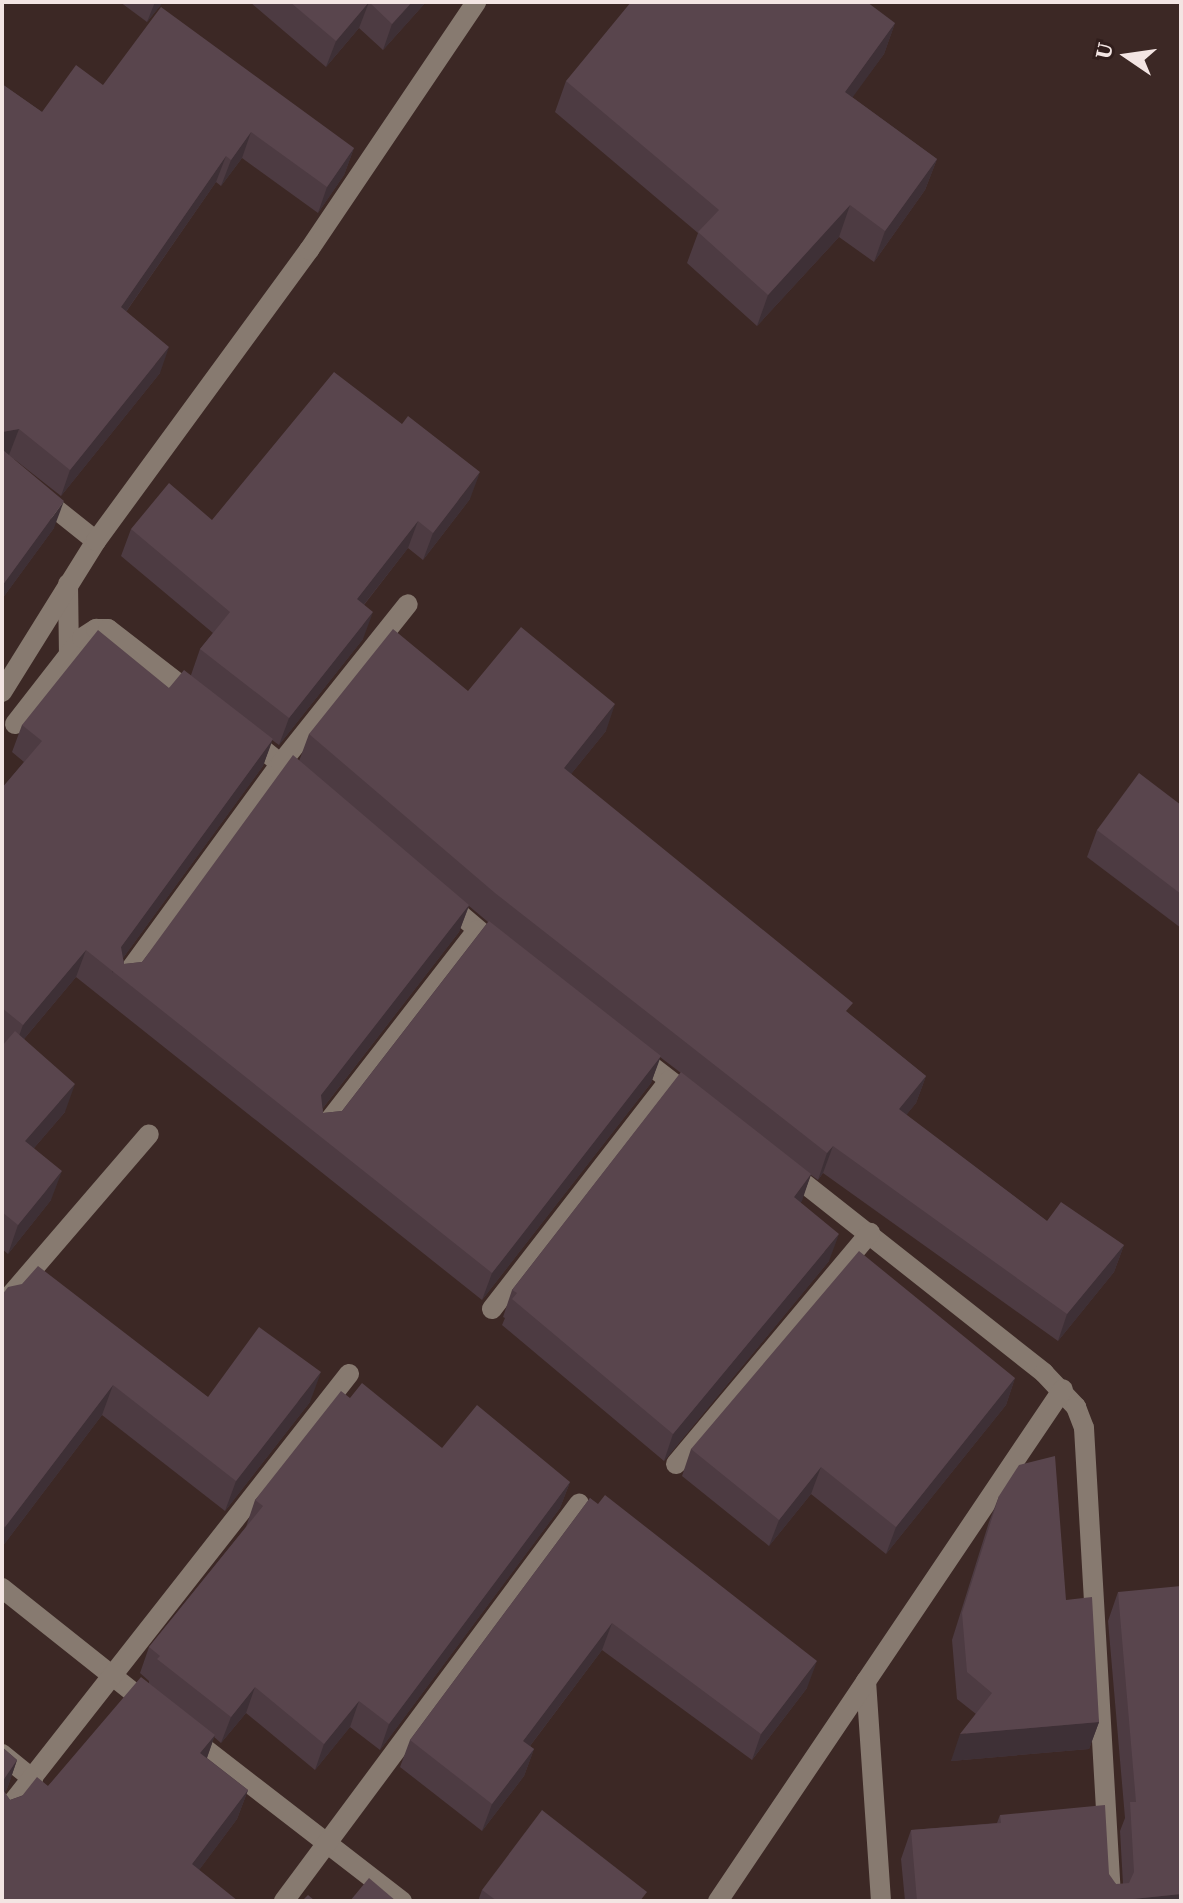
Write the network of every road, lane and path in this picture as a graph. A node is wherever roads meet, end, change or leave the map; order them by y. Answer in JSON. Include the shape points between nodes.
{"nodes":[{"id":1,"x":476,"y":2,"type":"edge"},
{"id":2,"x":2,"y":466,"type":"edge"},
{"id":3,"x":96,"y":541,"type":"junction"},
{"id":4,"x":68,"y":583,"type":"junction"},
{"id":5,"x":408,"y":604,"type":"dead end"},
{"id":6,"x":69,"y":656,"type":"junction"},
{"id":7,"x":2,"y":692,"type":"edge"},
{"id":8,"x":15,"y":724,"type":"dead end"},
{"id":9,"x":281,"y":763,"type":"junction"},
{"id":10,"x":327,"y":802,"type":"edge"},
{"id":11,"x":431,"y":891,"type":"edge"},
{"id":12,"x":477,"y":930,"type":"junction"},
{"id":13,"x":513,"y":958,"type":"edge"},
{"id":14,"x":122,"y":981,"type":"edge"},
{"id":15,"x":621,"y":1043,"type":"edge"},
{"id":16,"x":669,"y":1081,"type":"junction"},
{"id":17,"x":707,"y":1109,"type":"edge"},
{"id":18,"x":322,"y":1130,"type":"edge"},
{"id":19,"x":149,"y":1134,"type":"dead end"},
{"id":20,"x":770,"y":1157,"type":"edge"},
{"id":21,"x":870,"y":1233,"type":"junction"},
{"id":22,"x":2,"y":1305,"type":"edge"},
{"id":23,"x":492,"y":1309,"type":"dead end"},
{"id":24,"x":349,"y":1374,"type":"dead end"},
{"id":25,"x":1063,"y":1389,"type":"junction"},
{"id":26,"x":676,"y":1464,"type":"dead end"},
{"id":27,"x":579,"y":1504,"type":"dead end"},
{"id":28,"x":2,"y":1588,"type":"edge"},
{"id":29,"x":112,"y":1676,"type":"junction"},
{"id":30,"x":866,"y":1681,"type":"junction"},
{"id":31,"x":2,"y":1754,"type":"edge"},
{"id":32,"x":33,"y":1779,"type":"junction"},
{"id":33,"x":2,"y":1816,"type":"edge"},
{"id":34,"x":329,"y":1846,"type":"junction"},
{"id":35,"x":284,"y":1901,"type":"edge"},
{"id":36,"x":402,"y":1901,"type":"edge"},
{"id":37,"x":718,"y":1901,"type":"edge"},
{"id":38,"x":881,"y":1901,"type":"edge"},
{"id":39,"x":1111,"y":1901,"type":"edge"}],
"edges":[{"from":1,"to":3,"type":"street","via":[[309,250]]},
{"from":2,"to":3,"type":"street"},
{"from":3,"to":4,"type":"street"},
{"from":4,"to":6,"type":"street"},
{"from":4,"to":7,"type":"street"},
{"from":5,"to":9,"type":"street"},
{"from":6,"to":8,"type":"street"},
{"from":6,"to":9,"type":"street","via":[[82,638],[108,629]]},
{"from":9,"to":10,"type":"street"},
{"from":9,"to":14,"type":"street"},
{"from":11,"to":12,"type":"street"},
{"from":12,"to":13,"type":"street"},
{"from":12,"to":18,"type":"street"},
{"from":15,"to":16,"type":"street"},
{"from":16,"to":17,"type":"street"},
{"from":16,"to":23,"type":"street"},
{"from":19,"to":22,"type":"street"},
{"from":20,"to":21,"type":"street"},
{"from":21,"to":25,"type":"street"},
{"from":21,"to":26,"type":"street"},
{"from":24,"to":29,"type":"street"},
{"from":25,"to":30,"type":"street"},
{"from":25,"to":39,"type":"street","via":[[1084,1428]]},
{"from":27,"to":34,"type":"street"},
{"from":28,"to":29,"type":"street"},
{"from":29,"to":32,"type":"street"},
{"from":29,"to":34,"type":"street"},
{"from":30,"to":37,"type":"street"},
{"from":30,"to":38,"type":"street"},
{"from":31,"to":32,"type":"street"},
{"from":32,"to":33,"type":"street"},
{"from":34,"to":35,"type":"street"},
{"from":34,"to":36,"type":"street"}]}
